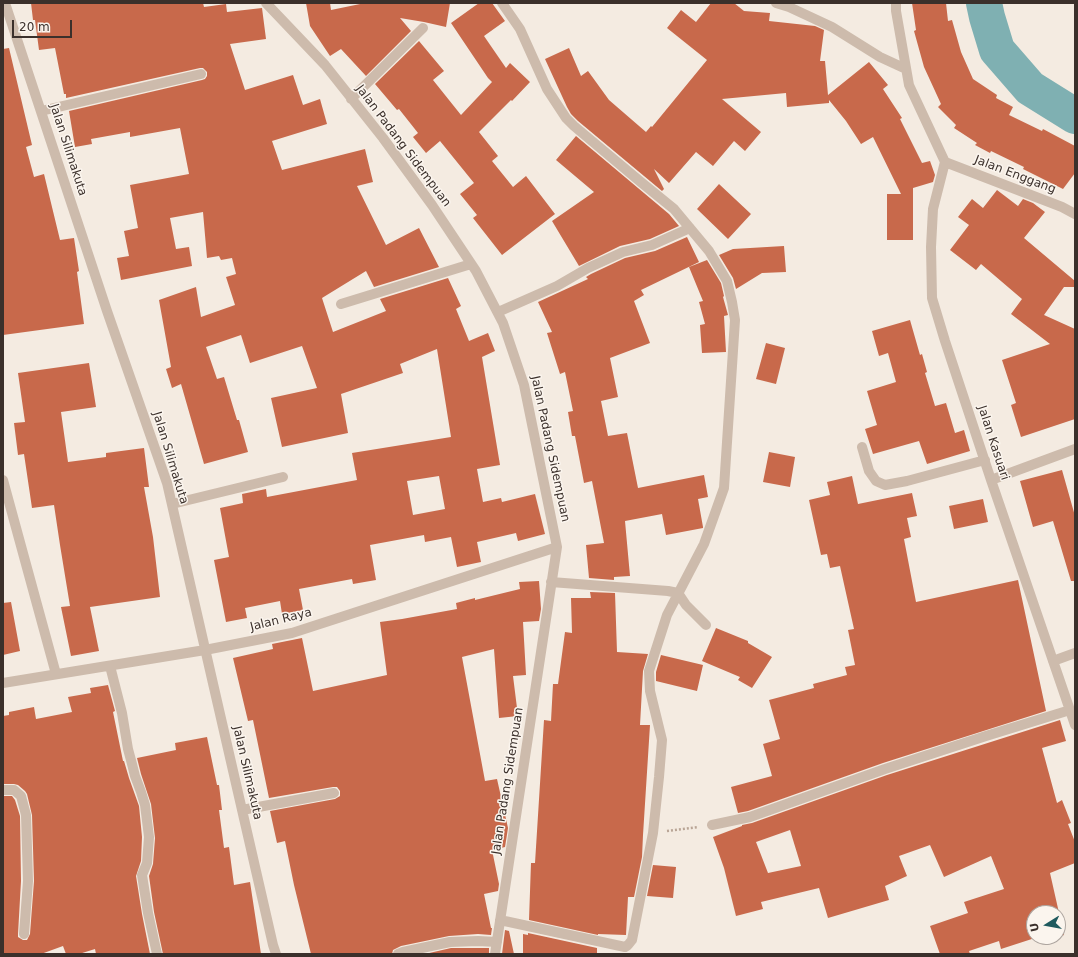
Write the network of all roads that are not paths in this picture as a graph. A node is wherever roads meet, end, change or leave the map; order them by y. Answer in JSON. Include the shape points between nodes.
{"nodes":[{"id":1,"x":6,"y":3,"type":"edge"},
{"id":2,"x":266,"y":3,"type":"edge"},
{"id":3,"x":502,"y":3,"type":"edge"},
{"id":4,"x":776,"y":3,"type":"edge"},
{"id":5,"x":896,"y":3,"type":"edge"},
{"id":6,"x":423,"y":28,"type":"dead end"},
{"id":7,"x":906,"y":69,"type":"junction"},
{"id":8,"x":201,"y":74,"type":"dead end"},
{"id":9,"x":352,"y":99,"type":"junction"},
{"id":10,"x":41,"y":111,"type":"junction"},
{"id":11,"x":945,"y":162,"type":"junction"},
{"id":12,"x":1075,"y":214,"type":"edge"},
{"id":13,"x":690,"y":228,"type":"junction"},
{"id":14,"x":471,"y":264,"type":"junction"},
{"id":15,"x":341,"y":304,"type":"dead end"},
{"id":16,"x":498,"y":312,"type":"junction"},
{"id":17,"x":862,"y":447,"type":"dead end"},
{"id":18,"x":1075,"y":449,"type":"edge"},
{"id":19,"x":985,"y":460,"type":"junction"},
{"id":20,"x":283,"y":477,"type":"dead end"},
{"id":21,"x":3,"y":480,"type":"edge"},
{"id":22,"x":991,"y":480,"type":"junction"},
{"id":23,"x":172,"y":504,"type":"junction"},
{"id":24,"x":557,"y":547,"type":"junction"},
{"id":25,"x":551,"y":582,"type":"junction"},
{"id":26,"x":678,"y":594,"type":"junction"},
{"id":27,"x":706,"y":625,"type":"dead end"},
{"id":28,"x":205,"y":650,"type":"junction"},
{"id":29,"x":1075,"y":653,"type":"edge"},
{"id":30,"x":1053,"y":660,"type":"junction"},
{"id":31,"x":110,"y":666,"type":"junction"},
{"id":32,"x":56,"y":674,"type":"junction"},
{"id":33,"x":3,"y":683,"type":"edge"},
{"id":34,"x":1070,"y":710,"type":"junction"},
{"id":35,"x":1075,"y":725,"type":"edge"},
{"id":36,"x":3,"y":790,"type":"edge"},
{"id":37,"x":334,"y":794,"type":"dead end"},
{"id":38,"x":242,"y":810,"type":"junction"},
{"id":39,"x":712,"y":825,"type":"dead end"},
{"id":40,"x":500,"y":920,"type":"junction"},
{"id":41,"x":24,"y":934,"type":"dead end"},
{"id":42,"x":497,"y":942,"type":"junction"},
{"id":43,"x":157,"y":954,"type":"edge"},
{"id":44,"x":276,"y":954,"type":"edge"},
{"id":45,"x":398,"y":954,"type":"edge"},
{"id":46,"x":495,"y":954,"type":"edge"}],
"edges":[{"from":1,"to":10,"type":"street","name":"Jalan Silimakuta"},
{"from":2,"to":9,"type":"street","name":"Jalan Padang Sidempuan","via":[[325,65]]},
{"from":3,"to":13,"type":"street","via":[[520,30],[547,89],[566,118],[674,209]]},
{"from":4,"to":7,"type":"street","via":[[832,27],[880,57]]},
{"from":5,"to":7,"type":"street"},
{"from":6,"to":9,"type":"street"},
{"from":7,"to":11,"type":"street","via":[[909,85]]},
{"from":8,"to":10,"type":"street"},
{"from":9,"to":14,"type":"street","name":"Jalan Padang Sidempuan","via":[[427,198]]},
{"from":10,"to":23,"type":"street","name":"Jalan Silimakuta"},
{"from":11,"to":12,"type":"street","name":"Jalan Enggang"},
{"from":11,"to":19,"type":"street","name":"Jalan Kasuari","via":[[933,209],[932,298]]},
{"from":13,"to":16,"type":"street","via":[[652,245],[623,252],[557,286]]},
{"from":13,"to":26,"type":"street","via":[[709,251],[727,281],[734,320],[724,488],[704,544]]},
{"from":14,"to":15,"type":"street"},
{"from":14,"to":16,"type":"street","name":"Jalan Padang Sidempuan"},
{"from":16,"to":24,"type":"street","name":"Jalan Padang Sidempuan","via":[[524,384]]},
{"from":17,"to":19,"type":"street","via":[[869,471],[876,481],[885,485]]},
{"from":18,"to":22,"type":"street"},
{"from":19,"to":22,"type":"street","name":"Jalan Kasuari"},
{"from":20,"to":23,"type":"street"},
{"from":21,"to":32,"type":"street"},
{"from":22,"to":30,"type":"street","name":"Jalan Kasuari"},
{"from":23,"to":28,"type":"street","name":"Jalan Silimakuta"},
{"from":24,"to":25,"type":"street","name":"Jalan Padang Sidempuan"},
{"from":24,"to":28,"type":"street","name":"Jalan Raya","via":[[292,633]]},
{"from":25,"to":26,"type":"street","via":[[668,591]]},
{"from":25,"to":40,"type":"street","name":"Jalan Padang Sidempuan"},
{"from":26,"to":27,"type":"street"},
{"from":26,"to":40,"type":"street","via":[[666,615],[649,671],[650,691],[662,740],[653,834],[632,940],[625,947]]},
{"from":28,"to":31,"type":"street","name":"Jalan Raya"},
{"from":28,"to":38,"type":"street","name":"Jalan Silimakuta"},
{"from":29,"to":30,"type":"street"},
{"from":30,"to":34,"type":"street","name":"Jalan Kasuari"},
{"from":31,"to":32,"type":"street","name":"Jalan Raya"},
{"from":31,"to":43,"type":"street","via":[[128,749],[144,805],[149,837],[147,863],[142,875]]},
{"from":32,"to":33,"type":"street","name":"Jalan Raya"},
{"from":34,"to":35,"type":"street","name":"Jalan Kasuari"},
{"from":34,"to":39,"type":"street","via":[[892,767],[750,817]]},
{"from":36,"to":41,"type":"street","via":[[14,790],[21,796],[26,815],[28,881]]},
{"from":37,"to":38,"type":"street"},
{"from":38,"to":44,"type":"street","name":"Jalan Silimakuta"},
{"from":40,"to":42,"type":"street","name":"Jalan Padang Sidempuan"},
{"from":42,"to":45,"type":"street","via":[[450,942]]},
{"from":42,"to":46,"type":"street","name":"Jalan Padang Sidempuan"}]}
